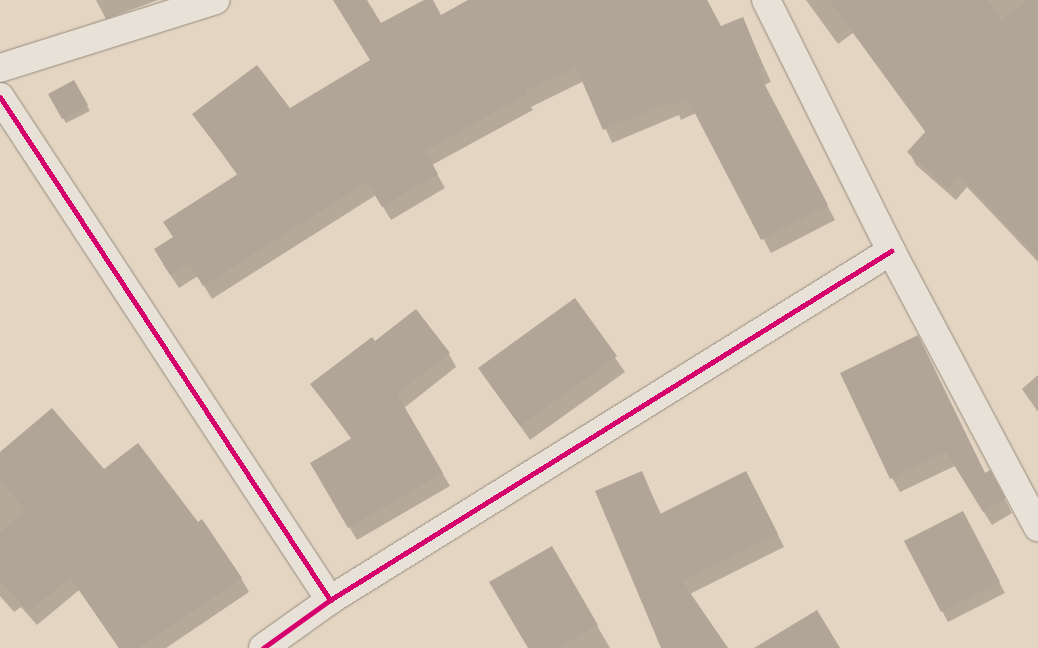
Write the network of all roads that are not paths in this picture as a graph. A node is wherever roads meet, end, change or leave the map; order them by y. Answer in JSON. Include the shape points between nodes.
{"nodes":[{"id":1,"x":216,"y":0,"type":"edge"},
{"id":2,"x":766,"y":0,"type":"edge"},
{"id":3,"x":0,"y":68,"type":"edge"},
{"id":4,"x":0,"y":97,"type":"edge"},
{"id":5,"x":891,"y":251,"type":"junction"},
{"id":6,"x":1038,"y":527,"type":"edge"},
{"id":7,"x":330,"y":600,"type":"junction"},
{"id":8,"x":263,"y":648,"type":"edge"}],
"edges":[{"from":1,"to":3,"type":"street"},
{"from":2,"to":5,"type":"street"},
{"from":4,"to":7,"type":"street"},
{"from":5,"to":6,"type":"street"},
{"from":5,"to":7,"type":"street"},
{"from":7,"to":8,"type":"street"}]}
